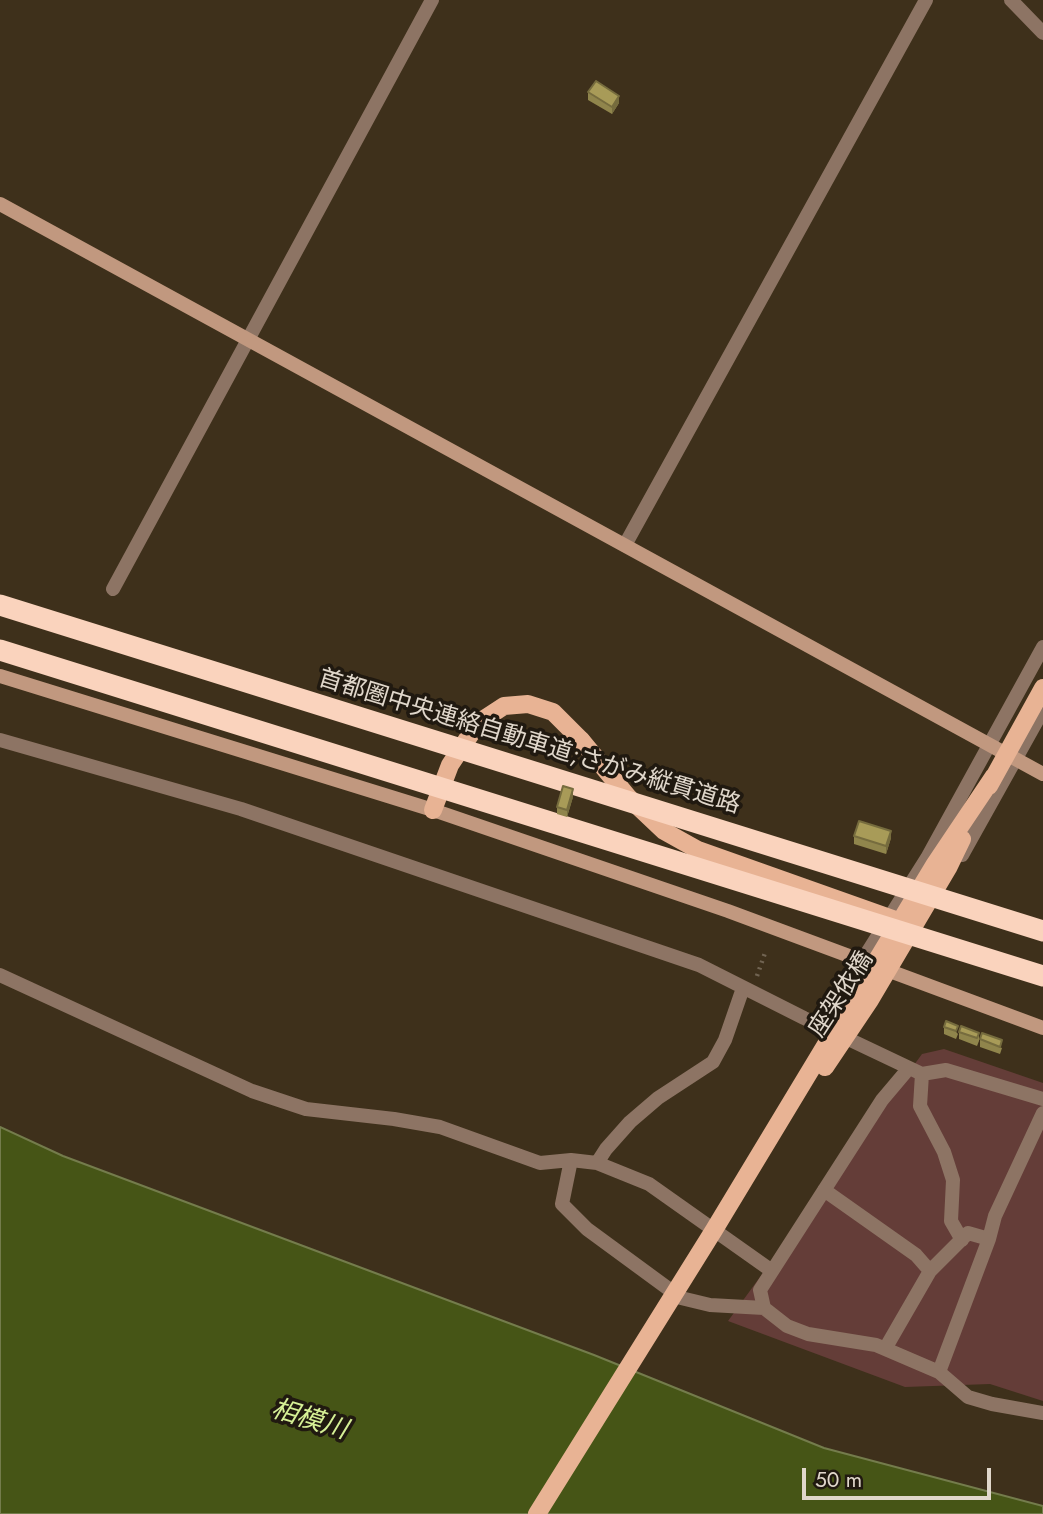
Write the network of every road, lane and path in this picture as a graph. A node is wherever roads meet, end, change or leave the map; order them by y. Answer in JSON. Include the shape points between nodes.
{"nodes":[{"id":1,"x":432,"y":0,"type":"edge"},
{"id":2,"x":926,"y":0,"type":"edge"},
{"id":3,"x":1012,"y":0,"type":"edge"},
{"id":4,"x":1043,"y":33,"type":"edge"},
{"id":5,"x":0,"y":204,"type":"edge"},
{"id":6,"x":248,"y":338,"type":"junction"},
{"id":7,"x":625,"y":545,"type":"junction"},
{"id":8,"x":113,"y":589,"type":"dead end"},
{"id":9,"x":0,"y":605,"type":"edge"},
{"id":10,"x":1043,"y":647,"type":"edge"},
{"id":11,"x":0,"y":650,"type":"edge"},
{"id":12,"x":0,"y":676,"type":"edge"},
{"id":13,"x":1043,"y":688,"type":"edge"},
{"id":14,"x":1043,"y":710,"type":"edge"},
{"id":15,"x":0,"y":740,"type":"edge"},
{"id":16,"x":990,"y":746,"type":"junction"},
{"id":17,"x":1016,"y":759,"type":"junction"},
{"id":18,"x":1043,"y":774,"type":"edge"},
{"id":19,"x":433,"y":810,"type":"junction"},
{"id":20,"x":907,"y":924,"type":"junction"},
{"id":21,"x":1043,"y":931,"type":"edge"},
{"id":22,"x":862,"y":961,"type":"junction"},
{"id":23,"x":1043,"y":966,"type":"edge"},
{"id":24,"x":894,"y":973,"type":"junction"},
{"id":25,"x":0,"y":975,"type":"edge"},
{"id":26,"x":1043,"y":976,"type":"edge"},
{"id":27,"x":743,"y":988,"type":"junction"},
{"id":28,"x":1043,"y":1028,"type":"edge"},
{"id":29,"x":916,"y":1071,"type":"junction"},
{"id":30,"x":1043,"y":1099,"type":"edge"},
{"id":31,"x":1043,"y":1113,"type":"edge"},
{"id":32,"x":571,"y":1160,"type":"junction"},
{"id":33,"x":597,"y":1163,"type":"junction"},
{"id":34,"x":824,"y":1190,"type":"junction"},
{"id":35,"x":989,"y":1239,"type":"junction"},
{"id":36,"x":961,"y":1240,"type":"junction"},
{"id":37,"x":772,"y":1271,"type":"junction"},
{"id":38,"x":930,"y":1271,"type":"junction"},
{"id":39,"x":764,"y":1308,"type":"junction"},
{"id":40,"x":885,"y":1349,"type":"junction"},
{"id":41,"x":939,"y":1372,"type":"junction"},
{"id":42,"x":1043,"y":1413,"type":"edge"},
{"id":43,"x":537,"y":1514,"type":"edge"}],
"edges":[{"from":1,"to":6,"type":"street"},
{"from":2,"to":7,"type":"street"},
{"from":3,"to":4,"type":"street"},
{"from":5,"to":6,"type":"street"},
{"from":6,"to":7,"type":"street"},
{"from":6,"to":8,"type":"street"},
{"from":7,"to":16,"type":"street"},
{"from":9,"to":21,"type":"highway","name":"首都圏中央連絡自動車道;さがみ縦貫道路","bridge":true},
{"from":10,"to":16,"type":"street"},
{"from":11,"to":26,"type":"highway","bridge":true},
{"from":12,"to":19,"type":"street"},
{"from":13,"to":20,"type":"main road","name":"座架依橋","bridge":true,"via":[[948,868]]},
{"from":14,"to":17,"type":"street"},
{"from":15,"to":27,"type":"street","via":[[240,809],[699,965]]},
{"from":16,"to":17,"type":"street"},
{"from":16,"to":22,"type":"street","via":[[927,859]]},
{"from":17,"to":18,"type":"street"},
{"from":17,"to":24,"type":"street"},
{"from":19,"to":20,"type":"main road","bridge":true,"via":[[450,765],[478,723],[504,706],[528,704],[552,712],[582,740],[628,797],[663,831],[698,850]]},
{"from":19,"to":22,"type":"street"},
{"from":20,"to":23,"type":"main road"},
{"from":20,"to":43,"type":"main road","name":"座架依橋","bridge":true,"via":[[870,1000],[714,1230]]},
{"from":22,"to":24,"type":"street"},
{"from":24,"to":28,"type":"street"},
{"from":25,"to":32,"type":"street","via":[[252,1091],[306,1109],[440,1127],[540,1163]]},
{"from":27,"to":29,"type":"street"},
{"from":27,"to":33,"type":"street","via":[[726,1040],[713,1062],[630,1122]]},
{"from":29,"to":30,"type":"street","via":[[946,1070]]},
{"from":29,"to":34,"type":"street","via":[[881,1100]]},
{"from":29,"to":36,"type":"street","via":[[920,1106],[953,1180],[951,1222]]},
{"from":31,"to":35,"type":"street","via":[[995,1216]]},
{"from":32,"to":33,"type":"street"},
{"from":32,"to":39,"type":"street","via":[[562,1204],[587,1229],[681,1298]]},
{"from":33,"to":37,"type":"street","via":[[649,1184]]},
{"from":34,"to":37,"type":"street"},
{"from":34,"to":38,"type":"street","via":[[916,1255]]},
{"from":35,"to":36,"type":"street","via":[[968,1233]]},
{"from":35,"to":41,"type":"street"},
{"from":36,"to":38,"type":"street"},
{"from":37,"to":39,"type":"street","via":[[760,1290]]},
{"from":38,"to":40,"type":"street"},
{"from":39,"to":40,"type":"street","via":[[808,1334]]},
{"from":40,"to":41,"type":"street"},
{"from":41,"to":42,"type":"street","via":[[968,1397]]}]}
